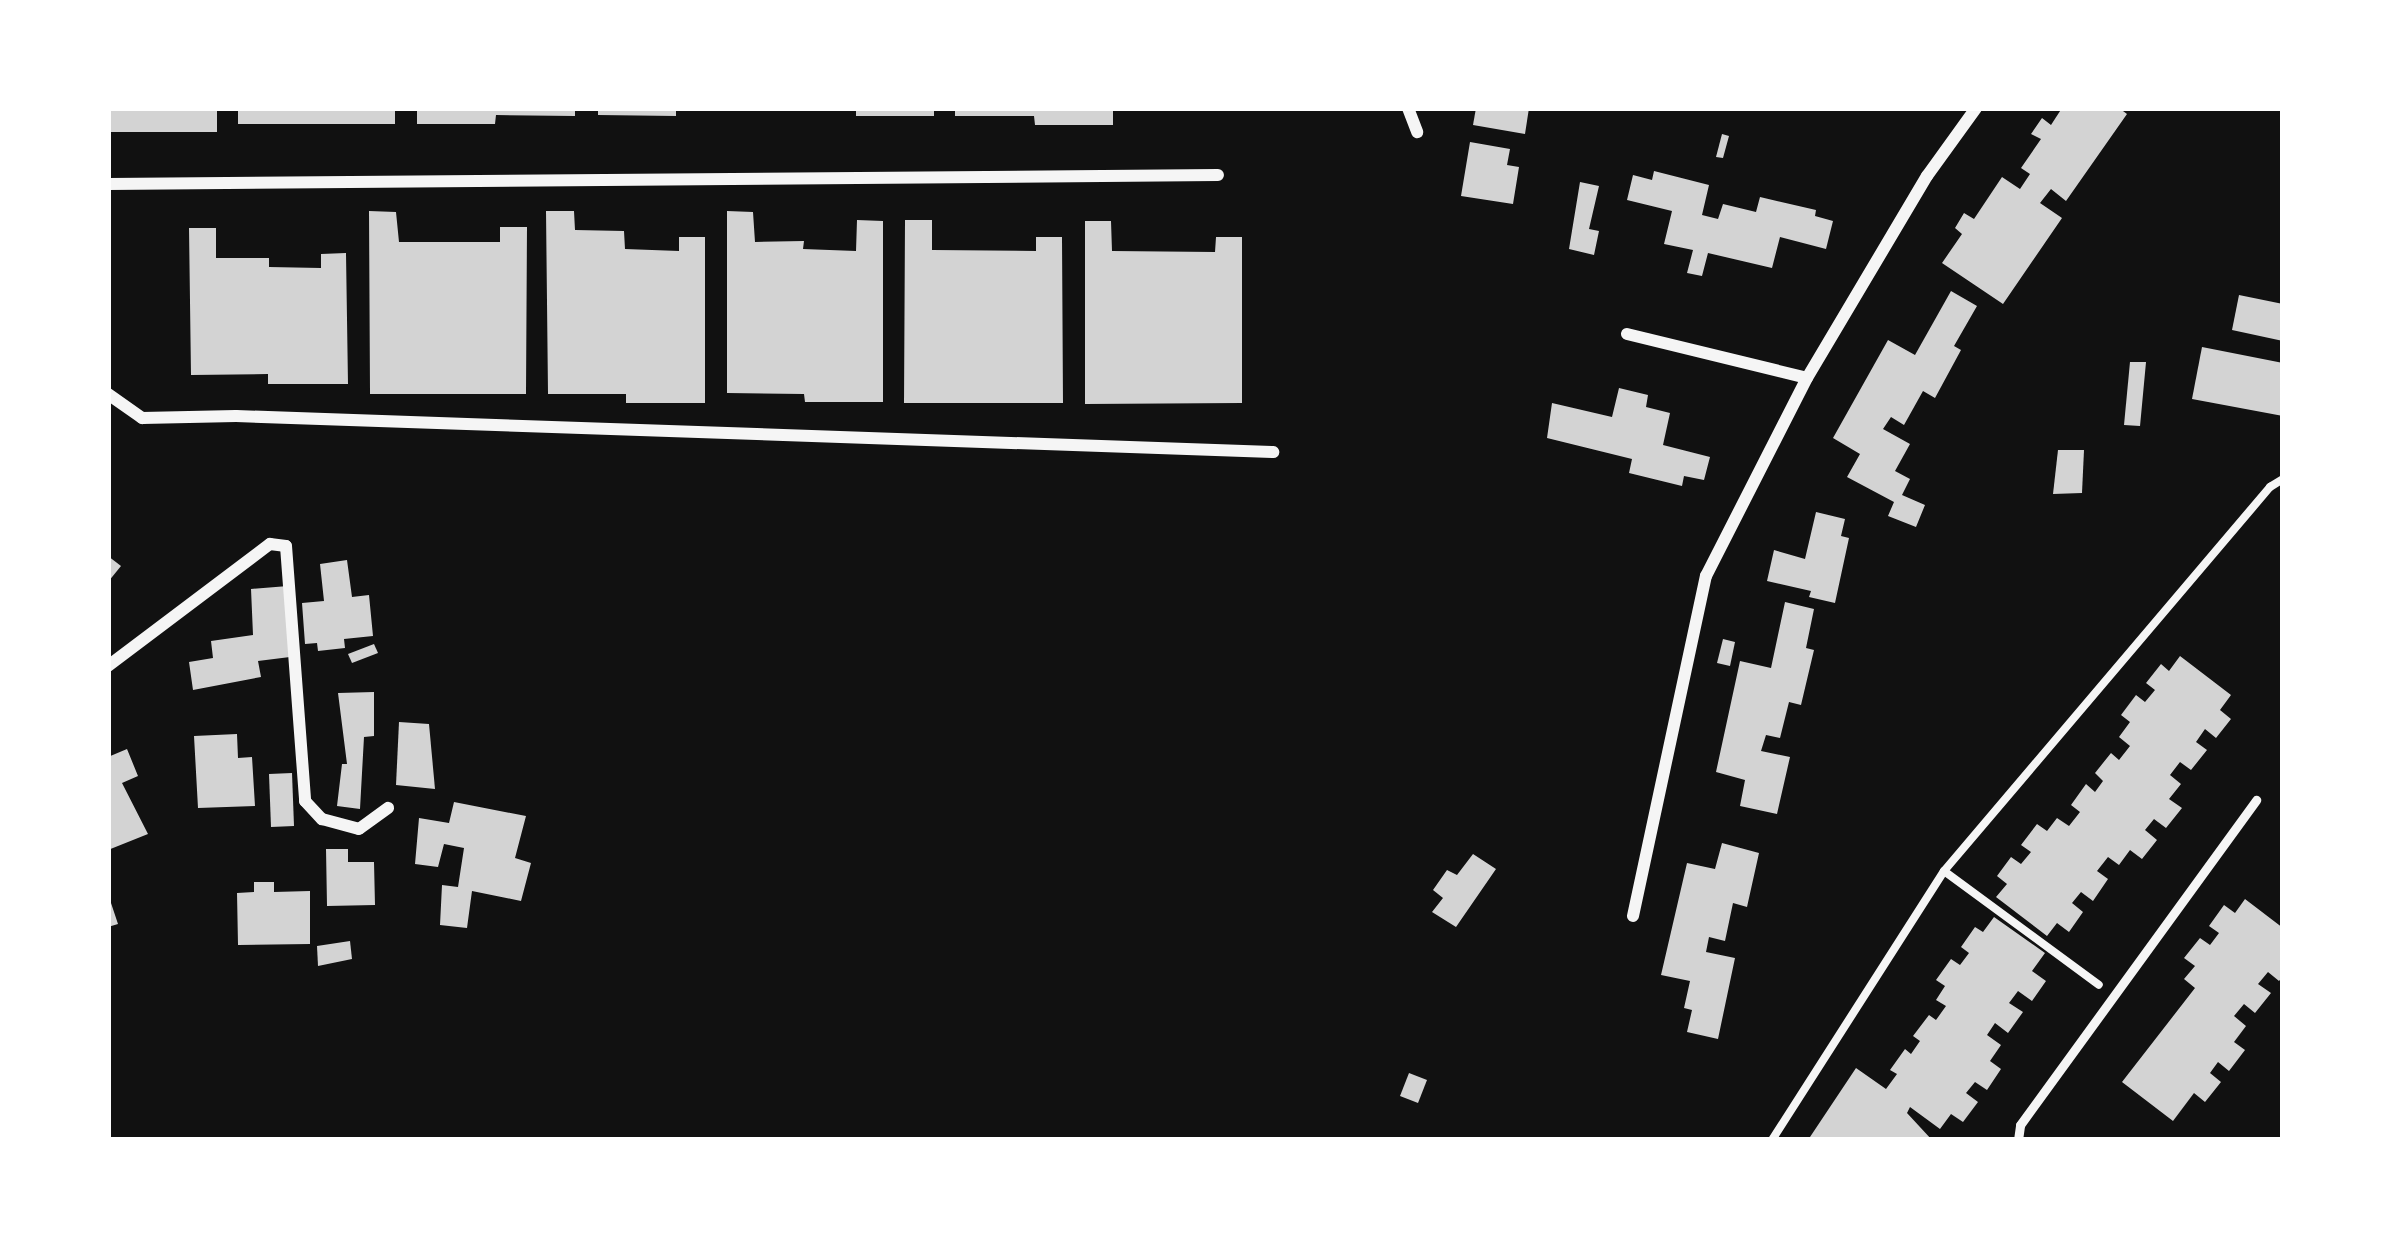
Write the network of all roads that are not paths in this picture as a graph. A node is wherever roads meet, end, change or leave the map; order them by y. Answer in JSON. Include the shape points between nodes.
{"nodes":[{"id":1,"x":1408,"y":108,"type":"edge"},
{"id":2,"x":1976,"y":108,"type":"edge"},
{"id":3,"x":1417,"y":132,"type":"dead end"},
{"id":4,"x":1218,"y":175,"type":"dead end"},
{"id":5,"x":108,"y":184,"type":"edge"},
{"id":6,"x":1627,"y":334,"type":"dead end"},
{"id":7,"x":1807,"y":378,"type":"junction"},
{"id":8,"x":108,"y":394,"type":"edge"},
{"id":9,"x":1273,"y":452,"type":"dead end"},
{"id":10,"x":108,"y":667,"type":"edge"},
{"id":11,"x":2256,"y":800,"type":"dead end"},
{"id":12,"x":388,"y":808,"type":"dead end"},
{"id":13,"x":1633,"y":916,"type":"dead end"},
{"id":14,"x":2018,"y":1140,"type":"edge"}],
"edges":[{"from":1,"to":3,"type":"street"},
{"from":2,"to":7,"type":"street"},
{"from":4,"to":5,"type":"street"},
{"from":6,"to":7,"type":"street"},
{"from":7,"to":13,"type":"street","via":[[1706,576]]},
{"from":8,"to":9,"type":"street","via":[[142,418]]},
{"from":10,"to":12,"type":"street","via":[[270,544],[286,546],[305,801],[322,819],[359,829]]},
{"from":11,"to":14,"type":"lane","via":[[2020,1125]]}]}
